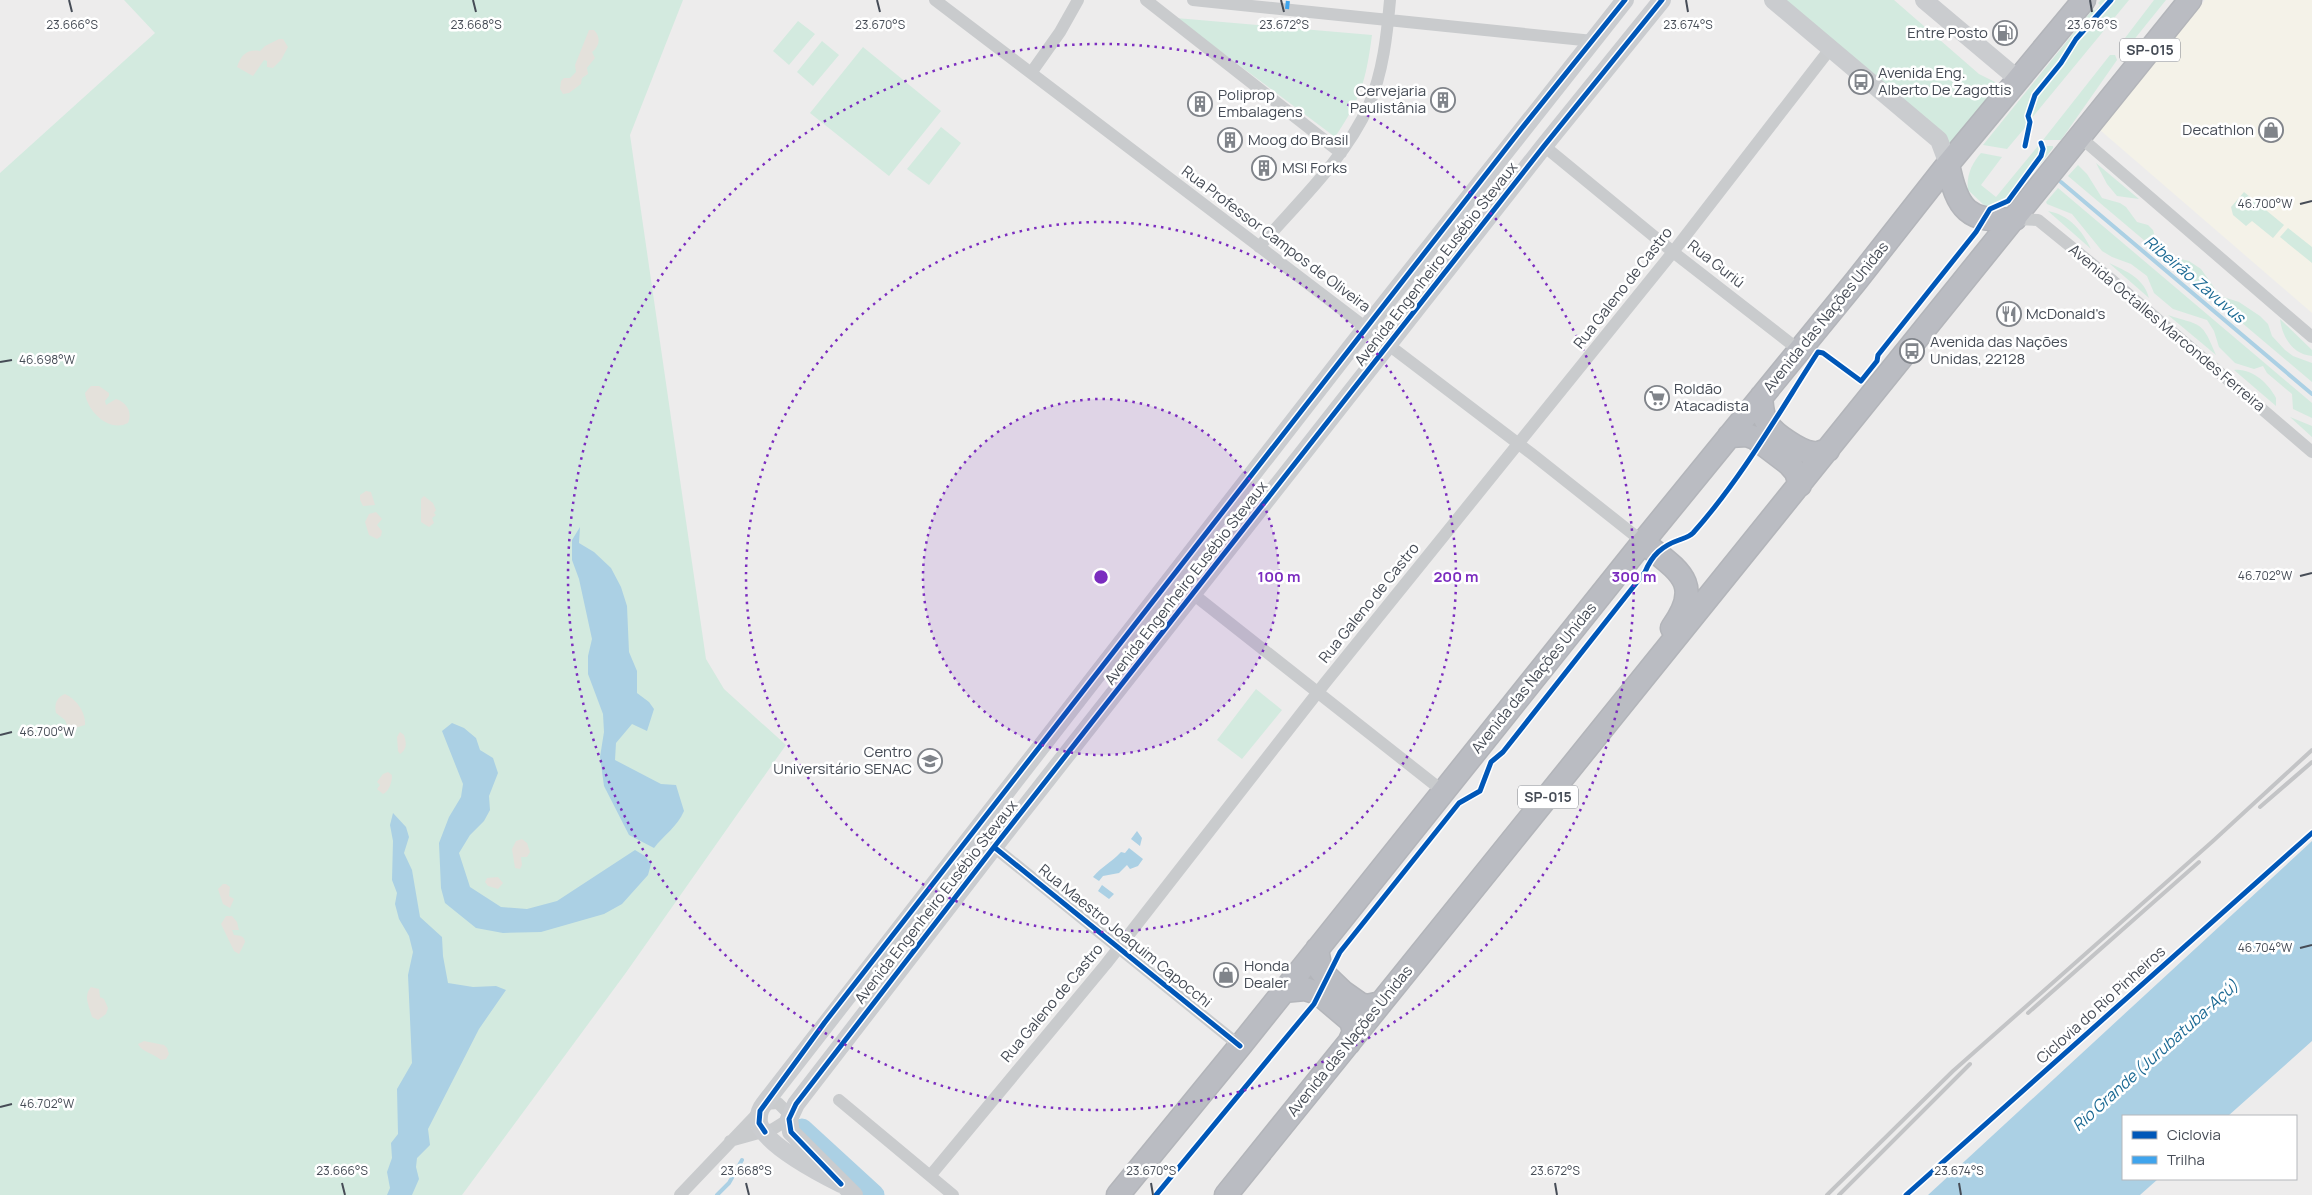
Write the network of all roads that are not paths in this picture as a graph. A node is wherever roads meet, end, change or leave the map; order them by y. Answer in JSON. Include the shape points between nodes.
{"nodes":[{"id":1,"x":935,"y":0,"type":"edge"},
{"id":2,"x":1078,"y":0,"type":"edge"},
{"id":3,"x":1146,"y":0,"type":"edge"},
{"id":4,"x":1196,"y":0,"type":"edge"},
{"id":5,"x":1390,"y":0,"type":"edge"},
{"id":6,"x":1662,"y":0,"type":"edge"},
{"id":7,"x":1773,"y":0,"type":"edge"},
{"id":8,"x":1924,"y":0,"type":"edge"},
{"id":9,"x":2084,"y":0,"type":"edge"},
{"id":10,"x":2170,"y":0,"type":"edge"},
{"id":11,"x":2190,"y":0,"type":"edge"},
{"id":12,"x":1620,"y":2,"type":"edge"},
{"id":13,"x":1288,"y":4,"type":"edge"},
{"id":14,"x":1388,"y":21,"type":"junction"},
{"id":15,"x":1593,"y":40,"type":"junction"},
{"id":16,"x":1830,"y":49,"type":"junction"},
{"id":17,"x":1031,"y":74,"type":"junction"},
{"id":18,"x":2019,"y":80,"type":"junction"},
{"id":19,"x":2110,"y":100,"type":"junction"},
{"id":20,"x":1535,"y":112,"type":"junction"},
{"id":21,"x":2080,"y":137,"type":"junction"},
{"id":22,"x":1544,"y":146,"type":"junction"},
{"id":23,"x":1340,"y":153,"type":"junction"},
{"id":24,"x":1948,"y":164,"type":"junction"},
{"id":25,"x":2015,"y":219,"type":"junction"},
{"id":26,"x":1260,"y":247,"type":"junction"},
{"id":27,"x":1673,"y":252,"type":"junction"},
{"id":28,"x":1366,"y":328,"type":"junction"},
{"id":29,"x":2312,"y":337,"type":"edge"},
{"id":30,"x":1389,"y":345,"type":"junction"},
{"id":31,"x":1799,"y":350,"type":"junction"},
{"id":32,"x":1313,"y":396,"type":"junction"},
{"id":33,"x":1761,"y":397,"type":"junction"},
{"id":34,"x":1729,"y":436,"type":"junction"},
{"id":35,"x":1315,"y":440,"type":"junction"},
{"id":36,"x":1519,"y":444,"type":"junction"},
{"id":37,"x":1828,"y":450,"type":"junction"},
{"id":38,"x":2312,"y":452,"type":"edge"},
{"id":39,"x":1800,"y":485,"type":"junction"},
{"id":40,"x":1643,"y":542,"type":"junction"},
{"id":41,"x":1193,"y":594,"type":"junction"},
{"id":42,"x":1318,"y":692,"type":"junction"},
{"id":43,"x":1630,"y":695,"type":"junction"},
{"id":44,"x":1444,"y":792,"type":"junction"},
{"id":45,"x":989,"y":812,"type":"junction"},
{"id":46,"x":994,"y":847,"type":"junction"},
{"id":47,"x":1120,"y":947,"type":"junction"},
{"id":48,"x":1317,"y":949,"type":"junction"},
{"id":49,"x":1283,"y":991,"type":"junction"},
{"id":50,"x":1381,"y":1003,"type":"junction"},
{"id":51,"x":1349,"y":1043,"type":"junction"},
{"id":52,"x":1240,"y":1046,"type":"junction"},
{"id":53,"x":839,"y":1100,"type":"dead end"},
{"id":54,"x":762,"y":1107,"type":"junction"},
{"id":55,"x":790,"y":1117,"type":"junction"},
{"id":56,"x":765,"y":1132,"type":"junction"},
{"id":57,"x":730,"y":1141,"type":"junction"},
{"id":58,"x":930,"y":1176,"type":"junction"},
{"id":59,"x":847,"y":1189,"type":"edge"},
{"id":60,"x":680,"y":1195,"type":"edge"},
{"id":61,"x":953,"y":1195,"type":"edge"},
{"id":62,"x":1118,"y":1195,"type":"edge"},
{"id":63,"x":1226,"y":1195,"type":"edge"}],
"edges":[{"from":1,"to":17,"type":"street","name":"Rua Professor Campos de Oliveira"},
{"from":2,"to":17,"type":"street"},
{"from":3,"to":23,"type":"street"},
{"from":4,"to":13,"type":"street"},
{"from":5,"to":14,"type":"street"},
{"from":6,"to":22,"type":"main road","name":"Avenida Engenheiro Eusébio Stevaux"},
{"from":7,"to":16,"type":"main road"},
{"from":8,"to":18,"type":"main road"},
{"from":9,"to":18,"type":"highway","name":"Avenida das Nações Unidas"},
{"from":10,"to":19,"type":"highway","via":[[2114,80]]},
{"from":11,"to":19,"type":"highway","name":"Avenida das Nações Unidas","number":"SP-015"},
{"from":12,"to":15,"type":"main road","name":"Avenida Engenheiro Eusébio Stevaux"},
{"from":13,"to":14,"type":"street"},
{"from":14,"to":15,"type":"street"},
{"from":14,"to":23,"type":"street","via":[[1379,74],[1369,104]]},
{"from":15,"to":20,"type":"main road","name":"Avenida Engenheiro Eusébio Stevaux"},
{"from":16,"to":24,"type":"main road","via":[[1939,140]]},
{"from":16,"to":27,"type":"street","name":"Rua Galeno de Castro"},
{"from":17,"to":26,"type":"street","name":"Rua Professor Campos de Oliveira"},
{"from":18,"to":24,"type":"highway","name":"Avenida das Nações Unidas"},
{"from":19,"to":21,"type":"highway","name":"Avenida das Nações Unidas","number":"SP-015"},
{"from":20,"to":22,"type":"main road","via":[[1536,135]]},
{"from":20,"to":28,"type":"main road","name":"Avenida Engenheiro Eusébio Stevaux"},
{"from":21,"to":25,"type":"highway","name":"Avenida das Nações Unidas","number":"SP-015"},
{"from":21,"to":29,"type":"street"},
{"from":22,"to":27,"type":"street","name":"Rua Guriú"},
{"from":22,"to":30,"type":"main road","name":"Avenida Engenheiro Eusébio Stevaux"},
{"from":23,"to":26,"type":"street"},
{"from":24,"to":25,"type":"highway","via":[[1952,187],[1972,215],[1990,220]]},
{"from":24,"to":31,"type":"highway","name":"Avenida das Nações Unidas"},
{"from":25,"to":37,"type":"highway","name":"Avenida das Nações Unidas","number":"SP-015"},
{"from":25,"to":38,"type":"street","name":"Avenida Octalles Marcondes Ferreira","via":[[2038,220]]},
{"from":26,"to":28,"type":"street","name":"Rua Professor Campos de Oliveira"},
{"from":27,"to":31,"type":"street","name":"Rua Guriú"},
{"from":27,"to":36,"type":"street","name":"Rua Galeno de Castro"},
{"from":28,"to":30,"type":"street","name":"Rua Professor Campos de Oliveira"},
{"from":28,"to":32,"type":"main road","name":"Avenida Engenheiro Eusébio Stevaux"},
{"from":30,"to":35,"type":"main road","name":"Avenida Engenheiro Eusébio Stevaux"},
{"from":30,"to":36,"type":"street","name":"Rua Professor Campos de Oliveira"},
{"from":31,"to":33,"type":"highway","name":"Avenida das Nações Unidas"},
{"from":32,"to":35,"type":"main road","via":[[1322,423]]},
{"from":32,"to":45,"type":"main road","name":"Avenida Engenheiro Eusébio Stevaux"},
{"from":33,"to":34,"type":"highway","name":"Avenida das Nações Unidas"},
{"from":33,"to":37,"type":"highway","via":[[1768,424],[1786,440],[1814,454]]},
{"from":34,"to":39,"type":"highway","via":[[1755,438],[1789,464]]},
{"from":34,"to":40,"type":"highway","name":"Avenida das Nações Unidas"},
{"from":35,"to":41,"type":"main road","name":"Avenida Engenheiro Eusébio Stevaux"},
{"from":36,"to":40,"type":"street","name":"Rua Professor Campos de Oliveira"},
{"from":36,"to":42,"type":"street","name":"Rua Galeno de Castro"},
{"from":37,"to":39,"type":"highway","name":"Avenida das Nações Unidas","number":"SP-015"},
{"from":39,"to":43,"type":"highway","name":"Avenida das Nações Unidas","number":"SP-015"},
{"from":40,"to":43,"type":"highway","via":[[1681,572],[1687,597],[1680,616],[1632,681]]},
{"from":40,"to":44,"type":"highway","name":"Avenida das Nações Unidas"},
{"from":41,"to":42,"type":"street"},
{"from":41,"to":46,"type":"main road","name":"Avenida Engenheiro Eusébio Stevaux"},
{"from":42,"to":44,"type":"street"},
{"from":42,"to":47,"type":"street","name":"Rua Galeno de Castro"},
{"from":43,"to":50,"type":"highway","name":"Avenida das Nações Unidas","number":"SP-015"},
{"from":44,"to":48,"type":"highway","name":"Avenida das Nações Unidas"},
{"from":45,"to":46,"type":"street","via":[[985,832],[989,844]]},
{"from":45,"to":54,"type":"main road","name":"Avenida Engenheiro Eusébio Stevaux"},
{"from":46,"to":47,"type":"street","name":"Rua Maestro Joaquim Capocchi"},
{"from":46,"to":55,"type":"main road","name":"Avenida Engenheiro Eusébio Stevaux","via":[[796,1104]]},
{"from":47,"to":52,"type":"street","name":"Rua Maestro Joaquim Capocchi"},
{"from":47,"to":58,"type":"street","name":"Rua Galeno de Castro"},
{"from":48,"to":49,"type":"highway","name":"Avenida das Nações Unidas"},
{"from":48,"to":50,"type":"highway","via":[[1321,971],[1343,992],[1360,1004]]},
{"from":49,"to":51,"type":"highway","via":[[1305,989],[1318,993],[1351,1021],[1354,1032]]},
{"from":49,"to":52,"type":"highway","name":"Avenida das Nações Unidas"},
{"from":50,"to":51,"type":"highway","name":"Avenida das Nações Unidas","number":"SP-015"},
{"from":51,"to":63,"type":"highway","name":"Avenida das Nações Unidas","number":"SP-015"},
{"from":52,"to":62,"type":"highway","name":"Avenida das Nações Unidas"},
{"from":53,"to":58,"type":"street"},
{"from":54,"to":55,"type":"street","via":[[778,1103]]},
{"from":54,"to":56,"type":"main road","via":[[760,1123]]},
{"from":54,"to":57,"type":"street","name":"Avenida Engenheiro Eusébio Stevaux"},
{"from":55,"to":56,"type":"street","name":"Avenida Engenheiro Eusébio Stevaux"},
{"from":55,"to":59,"type":"main road","via":[[794,1137]]},
{"from":56,"to":57,"type":"street","name":"Avenida Engenheiro Eusébio Stevaux"},
{"from":56,"to":59,"type":"main road","via":[[786,1152]]},
{"from":57,"to":60,"type":"street","name":"Avenida Engenheiro Eusébio Stevaux"},
{"from":58,"to":61,"type":"street"}]}
